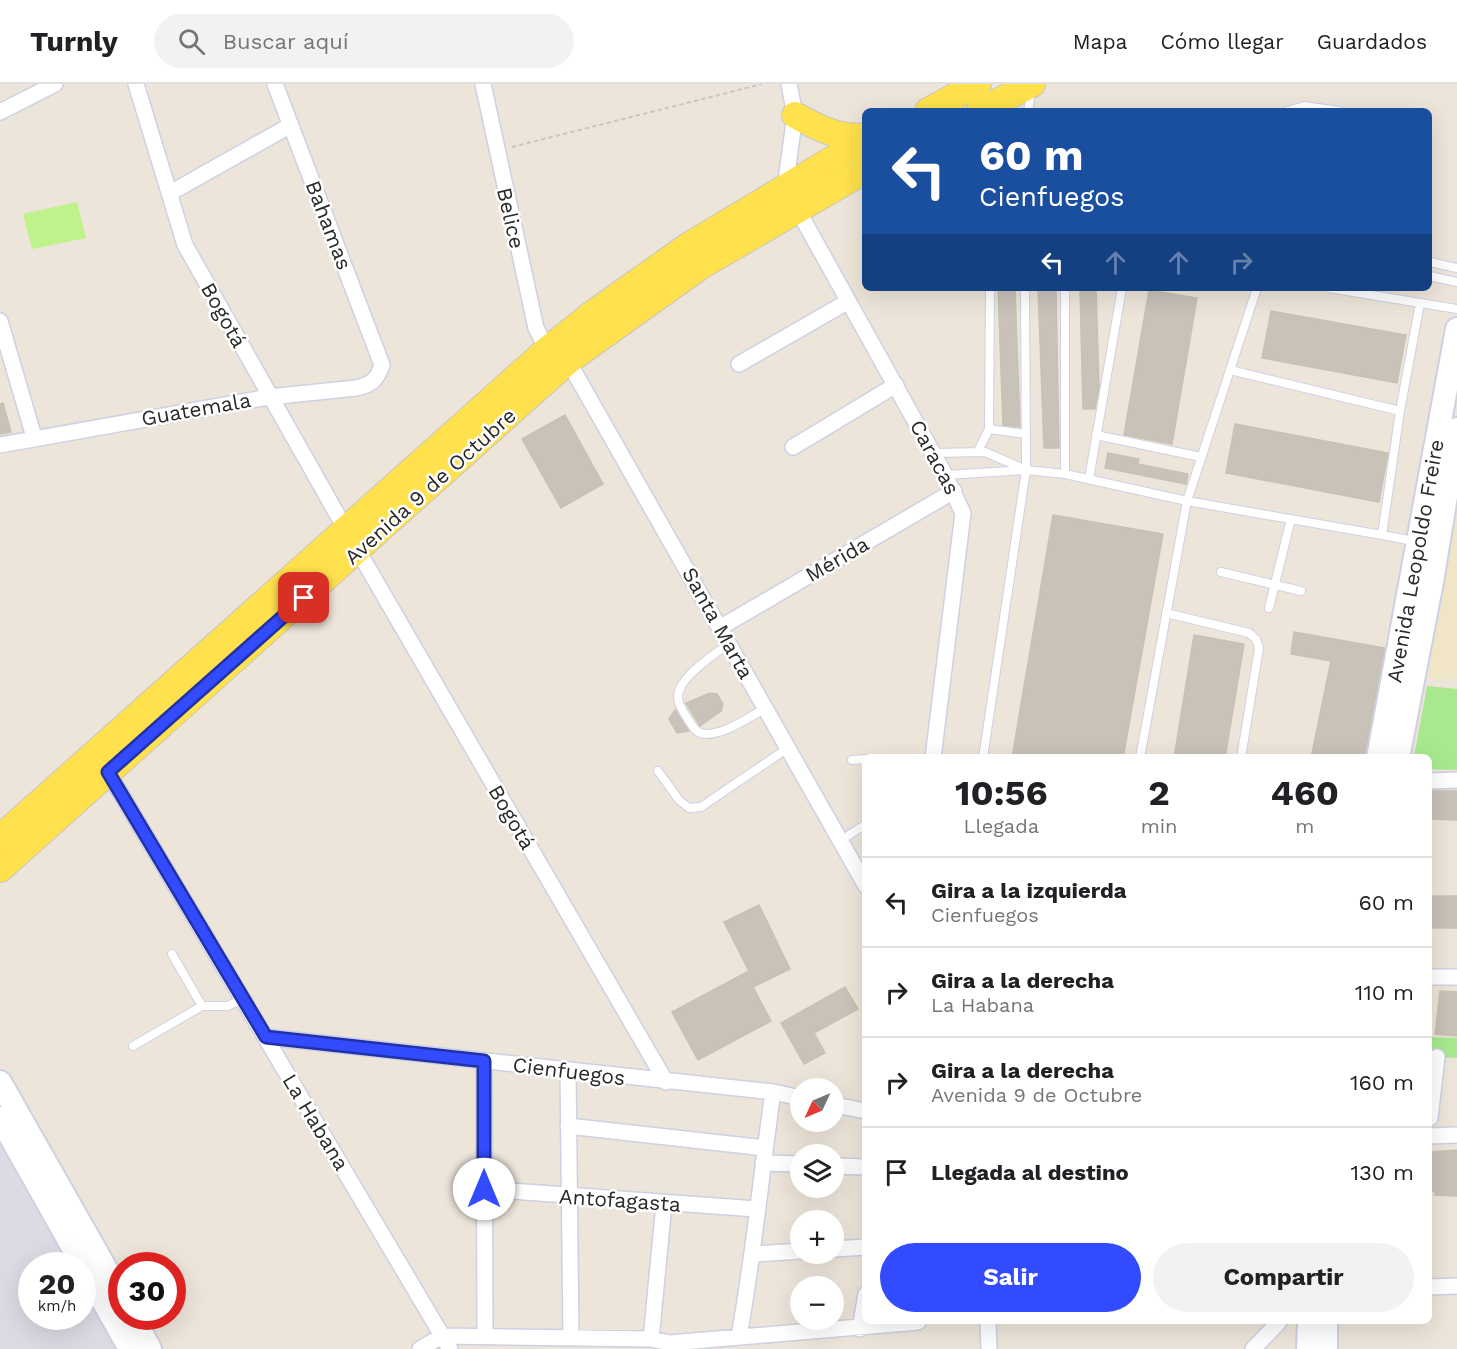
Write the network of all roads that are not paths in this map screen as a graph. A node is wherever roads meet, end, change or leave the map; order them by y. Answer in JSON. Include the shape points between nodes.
{"nodes":[{"id":1,"x":55,"y":84,"type":"edge"},
{"id":2,"x":136,"y":84,"type":"edge"},
{"id":3,"x":275,"y":84,"type":"edge"},
{"id":4,"x":483,"y":84,"type":"edge"},
{"id":5,"x":789,"y":84,"type":"edge"},
{"id":6,"x":978,"y":84,"type":"edge"},
{"id":7,"x":1031,"y":91,"type":"edge"},
{"id":8,"x":934,"y":108,"type":"edge"},
{"id":9,"x":988,"y":108,"type":"edge"},
{"id":10,"x":1029,"y":108,"type":"edge"},
{"id":11,"x":1297,"y":108,"type":"edge"},
{"id":12,"x":1318,"y":108,"type":"edge"},
{"id":13,"x":0,"y":112,"type":"edge"},
{"id":14,"x":795,"y":115,"type":"junction"},
{"id":15,"x":291,"y":125,"type":"junction"},
{"id":16,"x":862,"y":136,"type":"edge"},
{"id":17,"x":862,"y":146,"type":"edge"},
{"id":18,"x":862,"y":171,"type":"edge"},
{"id":19,"x":170,"y":193,"type":"junction"},
{"id":20,"x":791,"y":197,"type":"junction"},
{"id":21,"x":1432,"y":262,"type":"edge"},
{"id":22,"x":1457,"y":268,"type":"edge"},
{"id":23,"x":1432,"y":276,"type":"edge"},
{"id":24,"x":1457,"y":282,"type":"edge"},
{"id":25,"x":990,"y":291,"type":"edge"},
{"id":26,"x":1025,"y":291,"type":"edge"},
{"id":27,"x":1065,"y":291,"type":"edge"},
{"id":28,"x":1121,"y":291,"type":"edge"},
{"id":29,"x":1256,"y":291,"type":"edge"},
{"id":30,"x":1347,"y":291,"type":"edge"},
{"id":31,"x":847,"y":302,"type":"junction"},
{"id":32,"x":1420,"y":303,"type":"junction"},
{"id":33,"x":1457,"y":309,"type":"edge"},
{"id":34,"x":0,"y":321,"type":"edge"},
{"id":35,"x":1457,"y":329,"type":"edge"},
{"id":36,"x":557,"y":356,"type":"junction"},
{"id":37,"x":739,"y":364,"type":"dead end"},
{"id":38,"x":382,"y":365,"type":"joint"},
{"id":39,"x":1230,"y":370,"type":"junction"},
{"id":40,"x":896,"y":386,"type":"junction"},
{"id":41,"x":269,"y":397,"type":"junction"},
{"id":42,"x":1400,"y":411,"type":"junction"},
{"id":43,"x":989,"y":429,"type":"junction"},
{"id":44,"x":1457,"y":429,"type":"edge"},
{"id":45,"x":1026,"y":434,"type":"junction"},
{"id":46,"x":1096,"y":435,"type":"junction"},
{"id":47,"x":34,"y":437,"type":"junction"},
{"id":48,"x":0,"y":445,"type":"edge"},
{"id":49,"x":793,"y":447,"type":"dead end"},
{"id":50,"x":978,"y":451,"type":"junction"},
{"id":51,"x":933,"y":453,"type":"junction"},
{"id":52,"x":1201,"y":457,"type":"junction"},
{"id":53,"x":1026,"y":470,"type":"junction"},
{"id":54,"x":1065,"y":474,"type":"junction"},
{"id":55,"x":945,"y":475,"type":"junction"},
{"id":56,"x":1089,"y":479,"type":"junction"},
{"id":57,"x":954,"y":491,"type":"junction"},
{"id":58,"x":1187,"y":501,"type":"junction"},
{"id":59,"x":1291,"y":519,"type":"junction"},
{"id":60,"x":1382,"y":535,"type":"junction"},
{"id":61,"x":352,"y":541,"type":"junction"},
{"id":62,"x":1419,"y":541,"type":"junction"},
{"id":63,"x":1221,"y":572,"type":"dead end"},
{"id":64,"x":1422,"y":581,"type":"junction"},
{"id":65,"x":1274,"y":585,"type":"junction"},
{"id":66,"x":1301,"y":591,"type":"dead end"},
{"id":67,"x":1269,"y":608,"type":"dead end"},
{"id":68,"x":1166,"y":613,"type":"junction"},
{"id":69,"x":721,"y":627,"type":"junction"},
{"id":70,"x":730,"y":643,"type":"junction"},
{"id":71,"x":766,"y":708,"type":"junction"},
{"id":72,"x":788,"y":748,"type":"junction"},
{"id":73,"x":933,"y":754,"type":"edge"},
{"id":74,"x":983,"y":754,"type":"edge"},
{"id":75,"x":1141,"y":754,"type":"edge"},
{"id":76,"x":1242,"y":754,"type":"edge"},
{"id":77,"x":1379,"y":754,"type":"edge"},
{"id":78,"x":1399,"y":754,"type":"edge"},
{"id":79,"x":862,"y":759,"type":"edge"},
{"id":80,"x":852,"y":760,"type":"dead end"},
{"id":81,"x":658,"y":771,"type":"dead end"},
{"id":82,"x":108,"y":772,"type":"junction"},
{"id":83,"x":1457,"y":780,"type":"edge"},
{"id":84,"x":1432,"y":781,"type":"edge"},
{"id":85,"x":862,"y":827,"type":"edge"},
{"id":86,"x":0,"y":838,"type":"edge"},
{"id":87,"x":840,"y":841,"type":"junction"},
{"id":88,"x":0,"y":869,"type":"edge"},
{"id":89,"x":862,"y":879,"type":"edge"},
{"id":90,"x":172,"y":954,"type":"dead end"},
{"id":91,"x":1432,"y":977,"type":"edge"},
{"id":92,"x":1457,"y":977,"type":"edge"},
{"id":93,"x":243,"y":998,"type":"junction"},
{"id":94,"x":202,"y":1006,"type":"junction"},
{"id":95,"x":266,"y":1037,"type":"junction"},
{"id":96,"x":133,"y":1046,"type":"dead end"},
{"id":97,"x":1437,"y":1057,"type":"dead end"},
{"id":98,"x":484,"y":1061,"type":"junction"},
{"id":99,"x":568,"y":1070,"type":"junction"},
{"id":100,"x":0,"y":1082,"type":"edge"},
{"id":101,"x":666,"y":1082,"type":"junction"},
{"id":102,"x":773,"y":1092,"type":"junction"},
{"id":103,"x":790,"y":1096,"type":"edge"},
{"id":104,"x":1432,"y":1101,"type":"edge"},
{"id":105,"x":844,"y":1107,"type":"edge"},
{"id":106,"x":862,"y":1110,"type":"edge"},
{"id":107,"x":0,"y":1118,"type":"edge"},
{"id":108,"x":568,"y":1126,"type":"junction"},
{"id":109,"x":1457,"y":1135,"type":"edge"},
{"id":110,"x":1432,"y":1136,"type":"edge"},
{"id":111,"x":764,"y":1156,"type":"junction"},
{"id":112,"x":790,"y":1162,"type":"edge"},
{"id":113,"x":844,"y":1166,"type":"edge"},
{"id":114,"x":862,"y":1167,"type":"edge"},
{"id":115,"x":484,"y":1189,"type":"junction"},
{"id":116,"x":569,"y":1197,"type":"junction"},
{"id":117,"x":664,"y":1204,"type":"junction"},
{"id":118,"x":756,"y":1209,"type":"junction"},
{"id":119,"x":862,"y":1247,"type":"edge"},
{"id":120,"x":844,"y":1248,"type":"edge"},
{"id":121,"x":790,"y":1252,"type":"edge"},
{"id":122,"x":754,"y":1254,"type":"junction"},
{"id":123,"x":108,"y":1283,"type":"edge"},
{"id":124,"x":1457,"y":1286,"type":"edge"},
{"id":125,"x":108,"y":1287,"type":"edge"},
{"id":126,"x":1432,"y":1287,"type":"edge"},
{"id":127,"x":862,"y":1317,"type":"edge"},
{"id":128,"x":901,"y":1324,"type":"edge"},
{"id":129,"x":988,"y":1324,"type":"edge"},
{"id":130,"x":1277,"y":1324,"type":"edge"},
{"id":131,"x":1309,"y":1324,"type":"edge"},
{"id":132,"x":1326,"y":1324,"type":"edge"},
{"id":133,"x":860,"y":1329,"type":"junction"},
{"id":134,"x":126,"y":1330,"type":"edge"},
{"id":135,"x":137,"y":1330,"type":"edge"},
{"id":136,"x":739,"y":1336,"type":"junction"},
{"id":137,"x":485,"y":1337,"type":"junction"},
{"id":138,"x":571,"y":1338,"type":"junction"},
{"id":139,"x":651,"y":1339,"type":"junction"},
{"id":140,"x":446,"y":1342,"type":"edge"},
{"id":141,"x":670,"y":1346,"type":"edge"},
{"id":142,"x":130,"y":1349,"type":"edge"},
{"id":143,"x":150,"y":1349,"type":"edge"},
{"id":144,"x":420,"y":1349,"type":"edge"},
{"id":145,"x":989,"y":1349,"type":"edge"},
{"id":146,"x":1252,"y":1349,"type":"edge"},
{"id":147,"x":1308,"y":1349,"type":"edge"},
{"id":148,"x":1326,"y":1349,"type":"edge"}],
"edges":[{"from":1,"to":13,"type":"street"},
{"from":2,"to":19,"type":"street","name":"Bogotá"},
{"from":3,"to":15,"type":"street","name":"Bahamas"},
{"from":4,"to":36,"type":"street","name":"Belice","via":[[536,328]]},
{"from":5,"to":14,"type":"street"},
{"from":6,"to":8,"type":"main road"},
{"from":7,"to":9,"type":"main road"},
{"from":7,"to":10,"type":"lane"},
{"from":11,"to":12,"type":"lane"},
{"from":14,"to":16,"type":"main road","via":[[820,129],[850,138]]},
{"from":14,"to":20,"type":"street"},
{"from":15,"to":19,"type":"street"},
{"from":15,"to":38,"type":"street","name":"Bahamas"},
{"from":17,"to":20,"type":"main road","name":"Avenida 9 de Octubre"},
{"from":18,"to":20,"type":"main road","name":"Avenida 9 de Octubre"},
{"from":19,"to":41,"type":"street","name":"Bogotá","via":[[185,245]]},
{"from":20,"to":31,"type":"street","name":"Caracas"},
{"from":20,"to":36,"type":"main road","name":"Avenida 9 de Octubre","via":[[654,297]]},
{"from":21,"to":22,"type":"lane"},
{"from":23,"to":24,"type":"lane"},
{"from":25,"to":43,"type":"lane"},
{"from":26,"to":45,"type":"lane"},
{"from":27,"to":54,"type":"lane"},
{"from":28,"to":46,"type":"lane"},
{"from":29,"to":39,"type":"lane"},
{"from":30,"to":32,"type":"lane"},
{"from":31,"to":37,"type":"street"},
{"from":31,"to":40,"type":"street","name":"Caracas"},
{"from":32,"to":33,"type":"lane"},
{"from":32,"to":42,"type":"lane"},
{"from":34,"to":47,"type":"street"},
{"from":35,"to":62,"type":"main road","name":"Avenida Leopoldo Freire"},
{"from":36,"to":61,"type":"main road","name":"Avenida 9 de Octubre"},
{"from":36,"to":69,"type":"street","name":"Santa Marta"},
{"from":38,"to":41,"type":"street","name":"Guatemala","via":[[369,386]]},
{"from":39,"to":42,"type":"lane"},
{"from":39,"to":52,"type":"lane"},
{"from":40,"to":49,"type":"street"},
{"from":40,"to":51,"type":"street","name":"Caracas"},
{"from":41,"to":47,"type":"street","name":"Guatemala"},
{"from":41,"to":61,"type":"street","name":"Bogotá"},
{"from":42,"to":60,"type":"lane"},
{"from":43,"to":45,"type":"lane"},
{"from":43,"to":50,"type":"lane"},
{"from":44,"to":64,"type":"main road","name":"Avenida Leopoldo Freire"},
{"from":45,"to":53,"type":"lane"},
{"from":46,"to":52,"type":"lane"},
{"from":46,"to":56,"type":"lane"},
{"from":47,"to":48,"type":"street","name":"Guatemala"},
{"from":50,"to":51,"type":"lane"},
{"from":50,"to":53,"type":"lane"},
{"from":51,"to":55,"type":"street","name":"Caracas"},
{"from":52,"to":58,"type":"lane"},
{"from":53,"to":54,"type":"lane"},
{"from":53,"to":55,"type":"lane"},
{"from":53,"to":74,"type":"lane"},
{"from":54,"to":56,"type":"lane"},
{"from":55,"to":57,"type":"street","name":"Caracas"},
{"from":56,"to":58,"type":"lane"},
{"from":57,"to":69,"type":"street","name":"Mérida"},
{"from":57,"to":73,"type":"street","name":"Caracas","via":[[963,513]]},
{"from":58,"to":59,"type":"lane"},
{"from":58,"to":68,"type":"lane"},
{"from":59,"to":60,"type":"lane"},
{"from":59,"to":65,"type":"lane"},
{"from":60,"to":62,"type":"lane"},
{"from":61,"to":82,"type":"main road","name":"Avenida 9 de Octubre"},
{"from":61,"to":86,"type":"main road","name":"Avenida 9 de Octubre"},
{"from":61,"to":101,"type":"street","name":"Bogotá"},
{"from":62,"to":64,"type":"main road","name":"Avenida Leopoldo Freire"},
{"from":63,"to":65,"type":"lane"},
{"from":64,"to":77,"type":"main road","name":"Avenida Leopoldo Freire"},
{"from":64,"to":78,"type":"main road","name":"Avenida Leopoldo Freire"},
{"from":65,"to":66,"type":"lane"},
{"from":65,"to":67,"type":"lane"},
{"from":68,"to":75,"type":"lane"},
{"from":68,"to":76,"type":"lane","via":[[1249,633],[1256,639],[1259,648]]},
{"from":69,"to":70,"type":"street","name":"Santa Marta"},
{"from":70,"to":71,"type":"street","name":"Santa Marta"},
{"from":70,"to":71,"type":"lane","via":[[687,678],[679,690],[679,704],[695,730],[702,734],[714,733]]},
{"from":71,"to":72,"type":"street","name":"Santa Marta"},
{"from":72,"to":81,"type":"lane","via":[[701,807],[689,808],[679,800]]},
{"from":72,"to":87,"type":"street","name":"Santa Marta"},
{"from":79,"to":80,"type":"lane"},
{"from":82,"to":88,"type":"main road","name":"Avenida 9 de Octubre"},
{"from":82,"to":93,"type":"street","name":"La Habana"},
{"from":83,"to":84,"type":"street"},
{"from":85,"to":87,"type":"lane"},
{"from":87,"to":89,"type":"street","name":"Santa Marta"},
{"from":90,"to":94,"type":"lane"},
{"from":91,"to":92,"type":"street"},
{"from":93,"to":94,"type":"lane","via":[[228,1006]]},
{"from":93,"to":95,"type":"street","name":"La Habana"},
{"from":94,"to":96,"type":"lane"},
{"from":95,"to":98,"type":"street","name":"Cienfuegos"},
{"from":95,"to":140,"type":"street","name":"La Habana"},
{"from":97,"to":104,"type":"street"},
{"from":98,"to":99,"type":"street","name":"Cienfuegos"},
{"from":98,"to":115,"type":"street"},
{"from":99,"to":101,"type":"street","name":"Cienfuegos"},
{"from":99,"to":108,"type":"street"},
{"from":100,"to":123,"type":"main road"},
{"from":101,"to":102,"type":"street","name":"Cienfuegos"},
{"from":102,"to":103,"type":"street","name":"Cienfuegos"},
{"from":102,"to":111,"type":"street"},
{"from":105,"to":106,"type":"street"},
{"from":107,"to":125,"type":"main road"},
{"from":108,"to":111,"type":"street"},
{"from":108,"to":116,"type":"street"},
{"from":109,"to":110,"type":"street"},
{"from":111,"to":112,"type":"street"},
{"from":111,"to":118,"type":"street"},
{"from":113,"to":114,"type":"street"},
{"from":115,"to":116,"type":"street","name":"Antofagasta"},
{"from":115,"to":137,"type":"street"},
{"from":116,"to":117,"type":"street","name":"Antofagasta"},
{"from":116,"to":138,"type":"street"},
{"from":117,"to":118,"type":"street","name":"Antofagasta"},
{"from":117,"to":139,"type":"street"},
{"from":118,"to":122,"type":"street"},
{"from":119,"to":120,"type":"street"},
{"from":121,"to":122,"type":"street"},
{"from":122,"to":136,"type":"street"},
{"from":124,"to":126,"type":"street"},
{"from":127,"to":133,"type":"street"},
{"from":128,"to":133,"type":"street"},
{"from":129,"to":145,"type":"street"},
{"from":130,"to":146,"type":"street"},
{"from":131,"to":147,"type":"main road"},
{"from":132,"to":148,"type":"main road"},
{"from":133,"to":136,"type":"street"},
{"from":134,"to":142,"type":"main road"},
{"from":135,"to":143,"type":"main road"},
{"from":136,"to":141,"type":"street"},
{"from":137,"to":138,"type":"street"},
{"from":137,"to":140,"type":"street"},
{"from":138,"to":139,"type":"street"},
{"from":139,"to":141,"type":"street"},
{"from":140,"to":144,"type":"street"}]}
